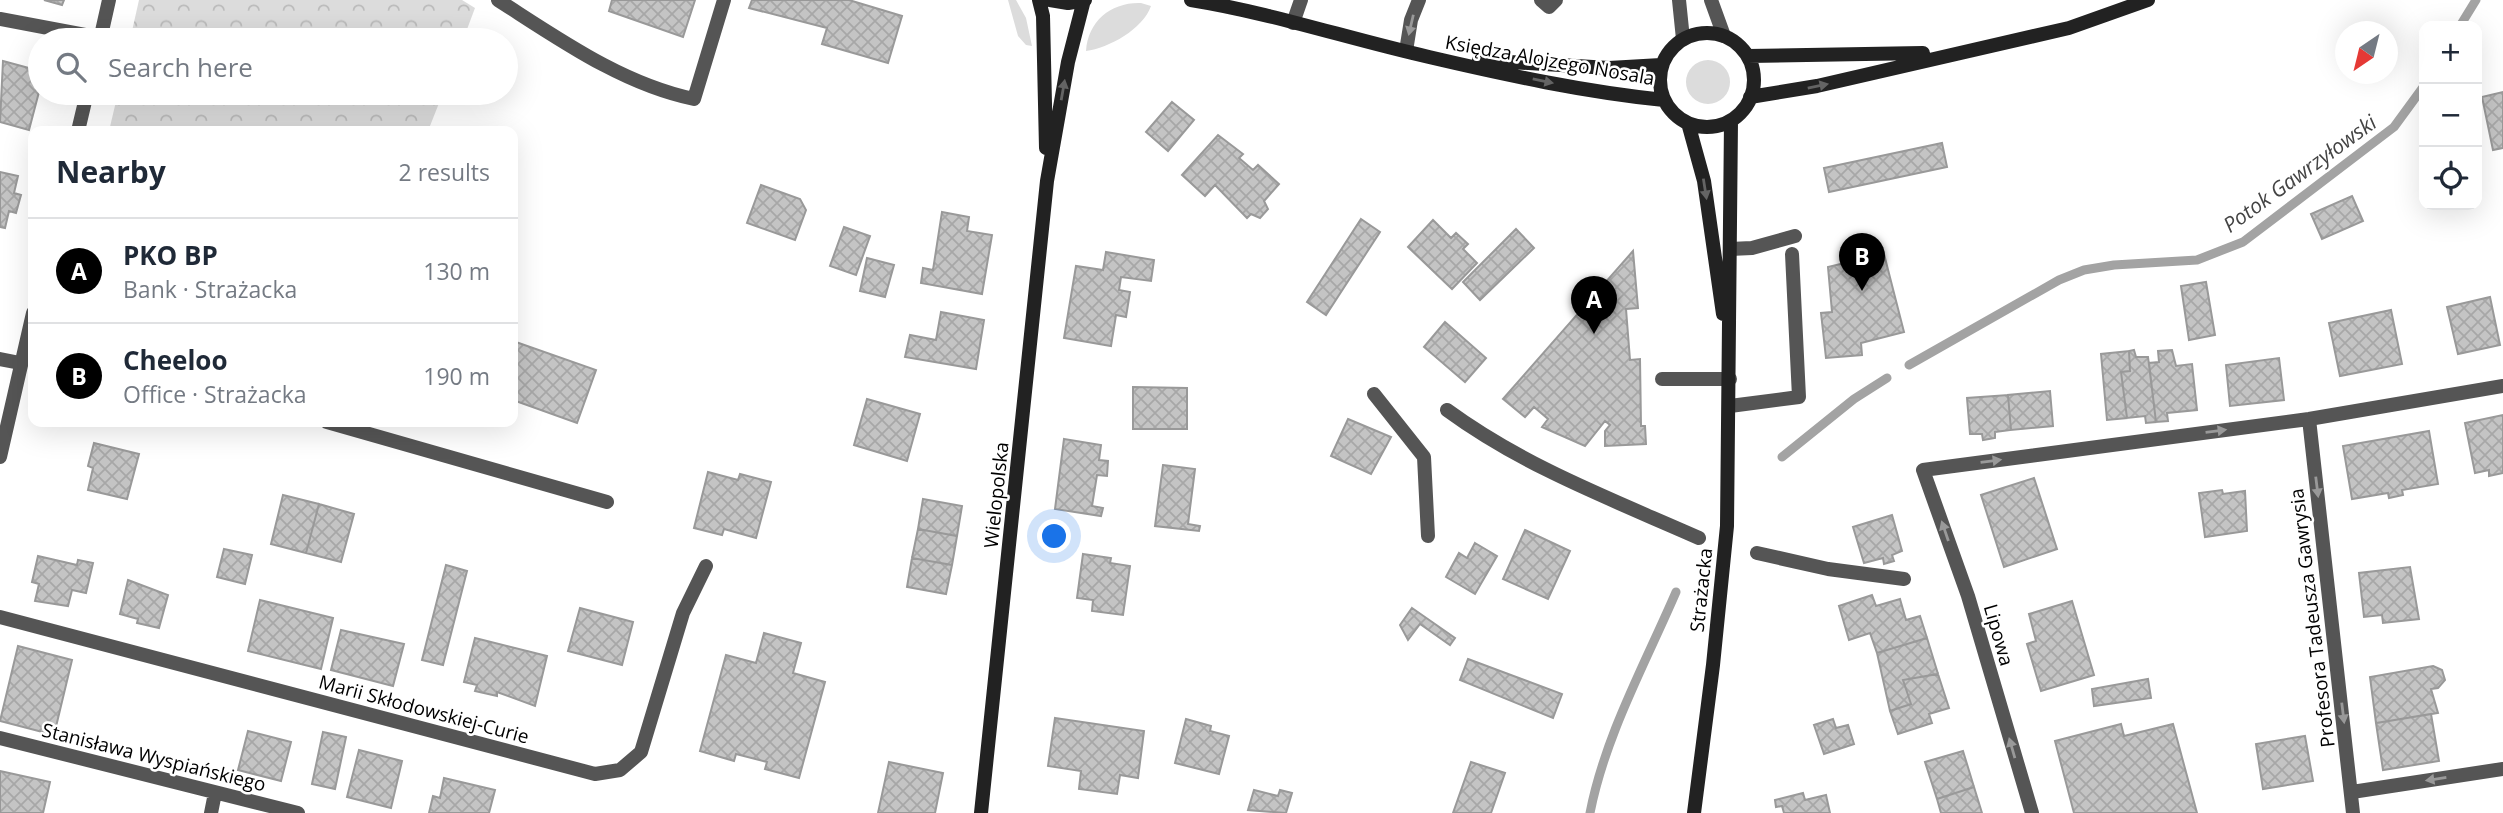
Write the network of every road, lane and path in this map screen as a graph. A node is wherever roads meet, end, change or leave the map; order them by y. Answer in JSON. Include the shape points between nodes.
{"nodes":[{"id":1,"x":109,"y":0,"type":"edge"},
{"id":2,"x":498,"y":0,"type":"edge"},
{"id":3,"x":724,"y":0,"type":"edge"},
{"id":4,"x":1039,"y":0,"type":"edge"},
{"id":5,"x":1050,"y":0,"type":"edge"},
{"id":6,"x":1084,"y":0,"type":"edge"},
{"id":7,"x":1192,"y":0,"type":"edge"},
{"id":8,"x":1234,"y":0,"type":"edge"},
{"id":9,"x":1301,"y":0,"type":"edge"},
{"id":10,"x":1419,"y":0,"type":"edge"},
{"id":11,"x":1541,"y":0,"type":"edge"},
{"id":12,"x":1556,"y":0,"type":"edge"},
{"id":13,"x":1679,"y":0,"type":"edge"},
{"id":14,"x":1711,"y":0,"type":"edge"},
{"id":15,"x":2148,"y":0,"type":"edge"},
{"id":16,"x":1251,"y":9,"type":"junction"},
{"id":17,"x":0,"y":19,"type":"edge"},
{"id":18,"x":1293,"y":23,"type":"junction"},
{"id":19,"x":45,"y":28,"type":"edge"},
{"id":20,"x":103,"y":28,"type":"edge"},
{"id":21,"x":1724,"y":36,"type":"junction"},
{"id":22,"x":1683,"y":39,"type":"junction"},
{"id":23,"x":1406,"y":51,"type":"junction"},
{"id":24,"x":1953,"y":52,"type":"junction"},
{"id":25,"x":1748,"y":56,"type":"junction"},
{"id":26,"x":1428,"y":57,"type":"junction"},
{"id":27,"x":1661,"y":65,"type":"junction"},
{"id":28,"x":1750,"y":97,"type":"junction"},
{"id":29,"x":1664,"y":100,"type":"junction"},
{"id":30,"x":84,"y":105,"type":"edge"},
{"id":31,"x":1731,"y":121,"type":"junction"},
{"id":32,"x":1688,"y":123,"type":"junction"},
{"id":33,"x":79,"y":126,"type":"edge"},
{"id":34,"x":1047,"y":181,"type":"junction"},
{"id":35,"x":1795,"y":236,"type":"dead end"},
{"id":36,"x":1730,"y":249,"type":"junction"},
{"id":37,"x":1792,"y":254,"type":"dead end"},
{"id":38,"x":28,"y":341,"type":"edge"},
{"id":39,"x":0,"y":359,"type":"edge"},
{"id":40,"x":20,"y":363,"type":"junction"},
{"id":41,"x":1730,"y":374,"type":"junction"},
{"id":42,"x":1662,"y":379,"type":"dead end"},
{"id":43,"x":2503,"y":386,"type":"edge"},
{"id":44,"x":1374,"y":394,"type":"dead end"},
{"id":45,"x":1730,"y":406,"type":"junction"},
{"id":46,"x":1447,"y":410,"type":"dead end"},
{"id":47,"x":2309,"y":419,"type":"junction"},
{"id":48,"x":344,"y":427,"type":"edge"},
{"id":49,"x":0,"y":457,"type":"edge"},
{"id":50,"x":607,"y":502,"type":"dead end"},
{"id":51,"x":1428,"y":536,"type":"dead end"},
{"id":52,"x":1699,"y":538,"type":"dead end"},
{"id":53,"x":1757,"y":553,"type":"dead end"},
{"id":54,"x":706,"y":566,"type":"dead end"},
{"id":55,"x":1904,"y":579,"type":"dead end"},
{"id":56,"x":0,"y":617,"type":"edge"},
{"id":57,"x":0,"y":738,"type":"edge"},
{"id":58,"x":2503,"y":769,"type":"edge"},
{"id":59,"x":2352,"y":792,"type":"junction"},
{"id":60,"x":215,"y":793,"type":"junction"},
{"id":61,"x":211,"y":813,"type":"edge"},
{"id":62,"x":298,"y":813,"type":"edge"},
{"id":63,"x":981,"y":813,"type":"edge"},
{"id":64,"x":1694,"y":813,"type":"edge"},
{"id":65,"x":2032,"y":813,"type":"edge"},
{"id":66,"x":2353,"y":813,"type":"edge"}],
"edges":[{"from":1,"to":20,"type":"street"},
{"from":2,"to":3,"type":"street","via":[[632,79],[694,99]]},
{"from":4,"to":34,"type":"street","name":"Wielopolska"},
{"from":5,"to":6,"type":"street"},
{"from":34,"to":6,"type":"street","name":"Wielopolska","one_way":true},
{"from":7,"to":16,"type":"street","name":"Księdza Alojzego Nosala"},
{"from":8,"to":16,"type":"street","name":"Księdza Alojzego Nosala"},
{"from":9,"to":18,"type":"street"},
{"from":10,"to":23,"type":"street","one_way":true},
{"from":11,"to":12,"type":"street","via":[[1549,7]]},
{"from":13,"to":22,"type":"street"},
{"from":14,"to":21,"type":"street"},
{"from":15,"to":24,"type":"street","via":[[2069,28]]},
{"from":16,"to":18,"type":"street","name":"Księdza Alojzego Nosala"},
{"from":17,"to":19,"type":"street"},
{"from":18,"to":23,"type":"street","name":"Księdza Alojzego Nosala"},
{"from":21,"to":22,"type":"street","via":[[1696,34]]},
{"from":21,"to":25,"type":"street"},
{"from":22,"to":27,"type":"street"},
{"from":23,"to":26,"type":"street","name":"Księdza Alojzego Nosala"},
{"from":24,"to":25,"type":"street"},
{"from":28,"to":24,"type":"street","one_way":true,"via":[[1818,86]]},
{"from":25,"to":28,"type":"street","via":[[1754,84]]},
{"from":26,"to":27,"type":"street","name":"Księdza Alojzego Nosala","via":[[1609,68]]},
{"from":26,"to":29,"type":"street","name":"Księdza Alojzego Nosala","one_way":true,"via":[[1608,94]]},
{"from":27,"to":29,"type":"street"},
{"from":28,"to":31,"type":"street"},
{"from":29,"to":32,"type":"street"},
{"from":30,"to":33,"type":"street"},
{"from":31,"to":32,"type":"street","via":[[1717,126]]},
{"from":31,"to":36,"type":"street","name":"Strażacka"},
{"from":32,"to":41,"type":"street","name":"Strażacka","one_way":true,"via":[[1704,181]]},
{"from":34,"to":63,"type":"street","name":"Wielopolska"},
{"from":35,"to":36,"type":"street"},
{"from":36,"to":41,"type":"street","name":"Strażacka"},
{"from":37,"to":45,"type":"street","via":[[1799,397]]},
{"from":38,"to":40,"type":"street"},
{"from":39,"to":40,"type":"street"},
{"from":40,"to":49,"type":"street"},
{"from":41,"to":42,"type":"street"},
{"from":41,"to":45,"type":"street","name":"Strażacka"},
{"from":43,"to":47,"type":"street"},
{"from":44,"to":51,"type":"street","via":[[1424,457]]},
{"from":45,"to":64,"type":"street","name":"Strażacka","via":[[1727,526]]},
{"from":46,"to":52,"type":"street","via":[[1499,447],[1539,468]]},
{"from":47,"to":59,"type":"street","name":"Profesora Tadeusza Gawrysia","one_way":true},
{"from":65,"to":47,"type":"street","name":"Lipowa","one_way":true,"via":[[1968,596],[1923,470]]},
{"from":48,"to":50,"type":"street"},
{"from":53,"to":55,"type":"street"},
{"from":54,"to":56,"type":"street","name":"Marii Skłodowskiej-Curie","via":[[683,613],[641,752],[620,770],[595,774]]},
{"from":57,"to":60,"type":"street","name":"Stanisława Wyspiańskiego"},
{"from":58,"to":59,"type":"street","one_way":true},
{"from":59,"to":66,"type":"street","name":"Profesora Tadeusza Gawrysia"},
{"from":60,"to":61,"type":"street"},
{"from":60,"to":62,"type":"street","name":"Stanisława Wyspiańskiego"}]}
